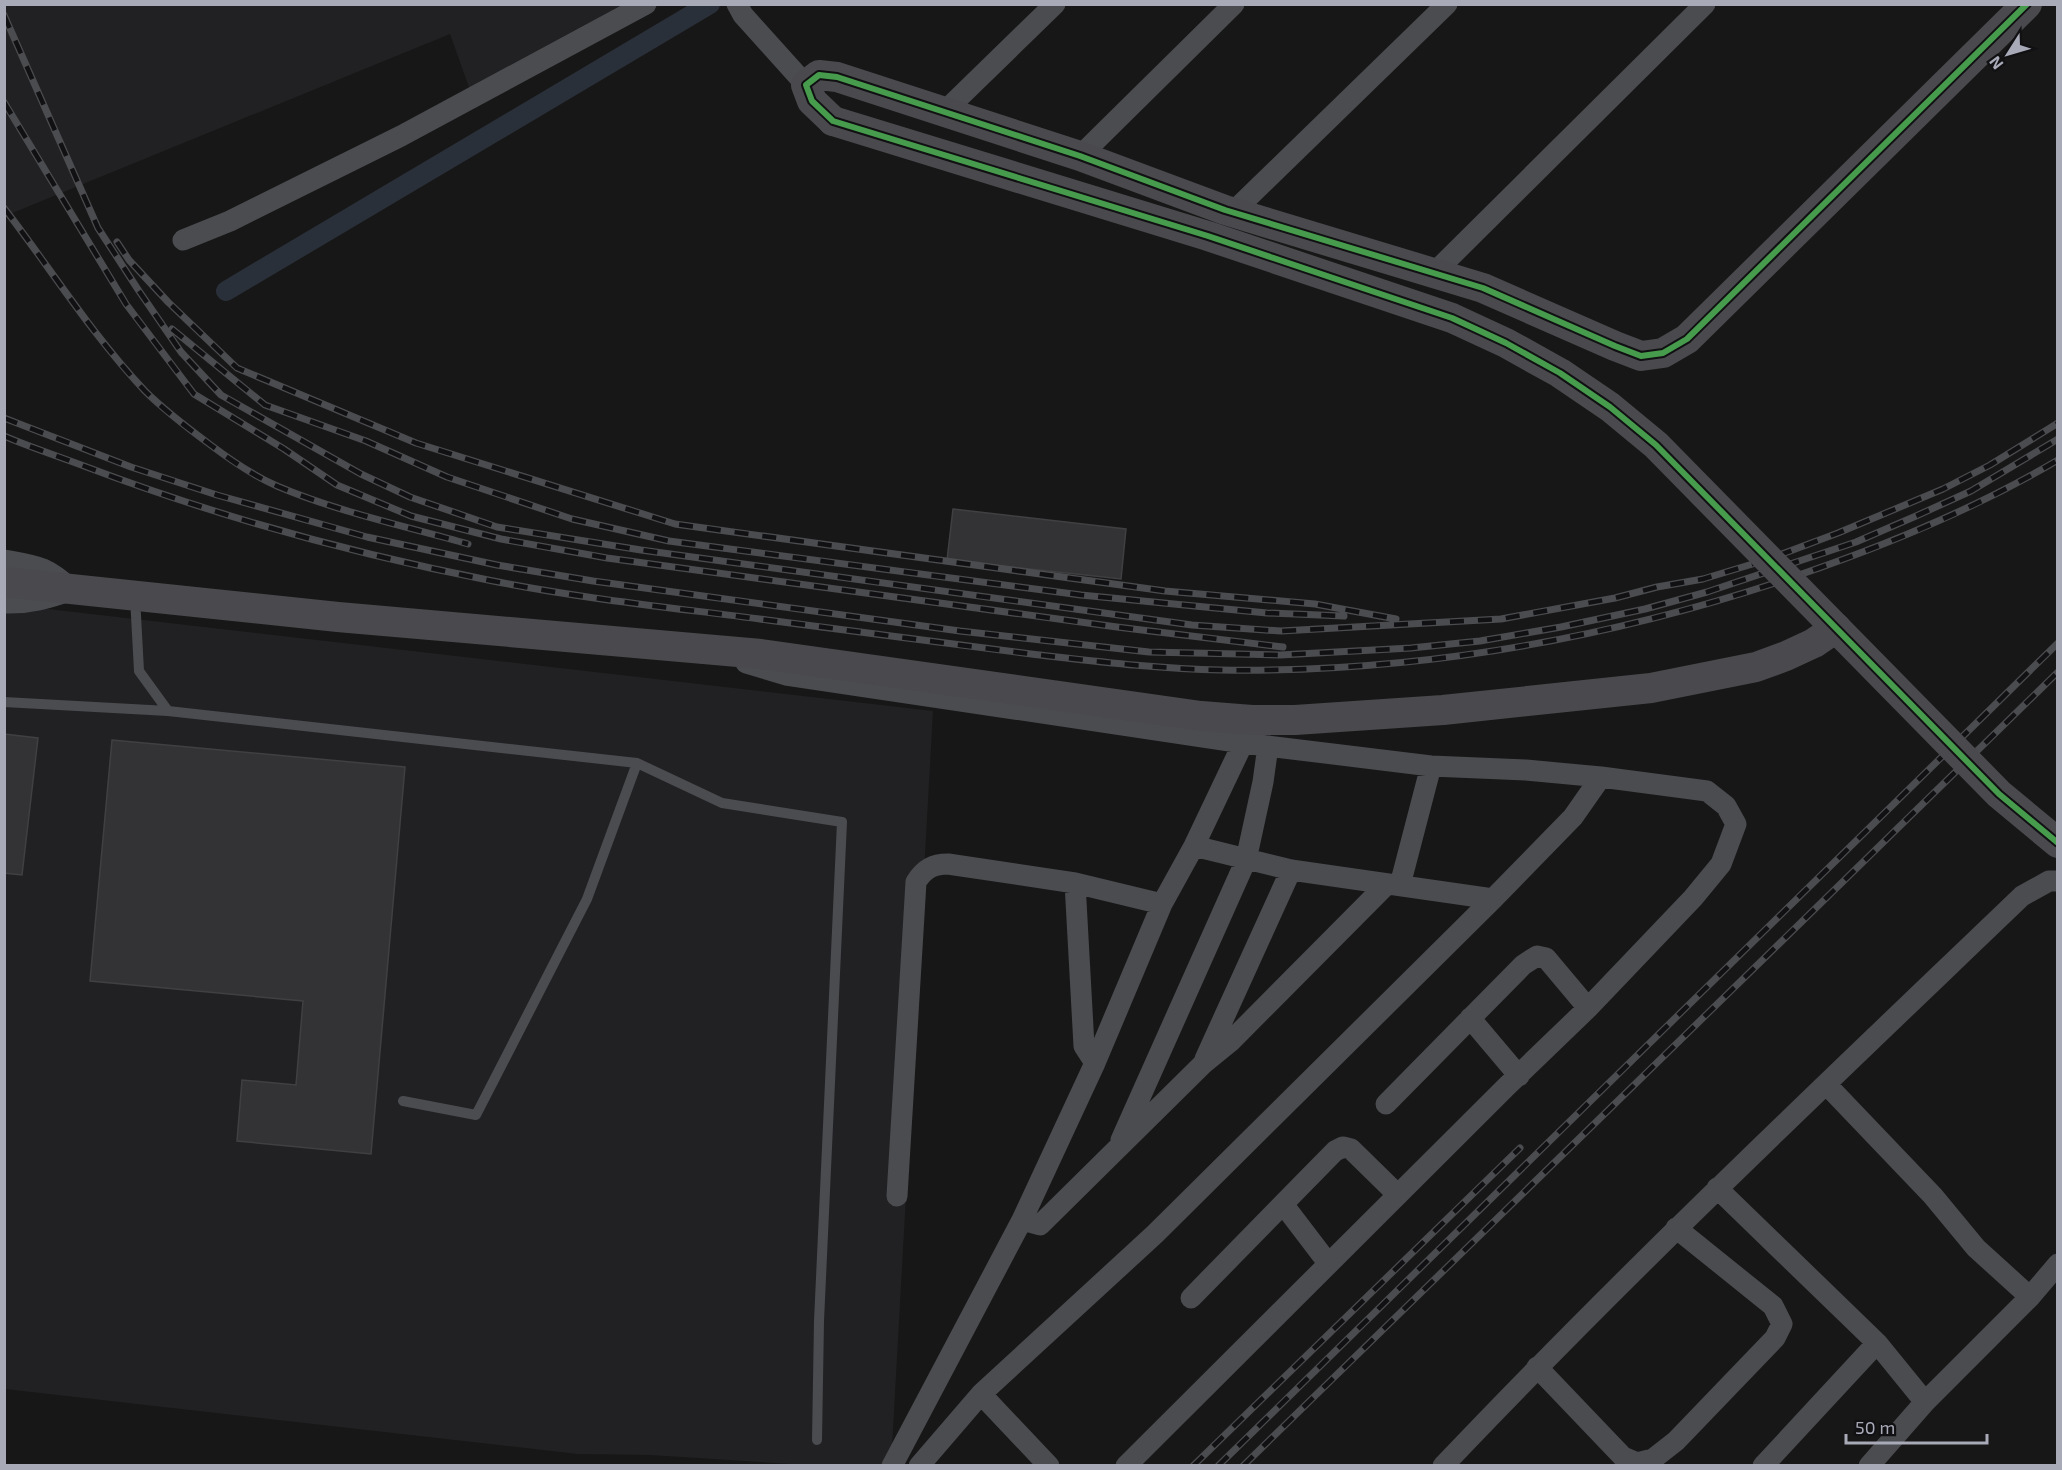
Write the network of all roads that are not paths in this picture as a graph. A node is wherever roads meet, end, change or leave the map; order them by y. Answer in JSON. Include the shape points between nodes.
{"nodes":[{"id":1,"x":646,"y":4,"type":"edge"},
{"id":2,"x":737,"y":4,"type":"edge"},
{"id":3,"x":1054,"y":4,"type":"edge"},
{"id":4,"x":1234,"y":4,"type":"edge"},
{"id":5,"x":1448,"y":4,"type":"edge"},
{"id":6,"x":1705,"y":4,"type":"edge"},
{"id":7,"x":2026,"y":4,"type":"edge"},
{"id":8,"x":806,"y":85,"type":"junction"},
{"id":9,"x":944,"y":113,"type":"junction"},
{"id":10,"x":1080,"y":156,"type":"junction"},
{"id":11,"x":1233,"y":212,"type":"junction"},
{"id":12,"x":183,"y":240,"type":"dead end"},
{"id":13,"x":1434,"y":273,"type":"junction"},
{"id":14,"x":4,"y":560,"type":"edge"},
{"id":15,"x":4,"y":582,"type":"edge"},
{"id":16,"x":61,"y":588,"type":"junction"},
{"id":17,"x":135,"y":597,"type":"junction"},
{"id":18,"x":4,"y":603,"type":"edge"},
{"id":19,"x":1836,"y":628,"type":"junction"},
{"id":20,"x":700,"y":649,"type":"junction"},
{"id":21,"x":4,"y":702,"type":"edge"},
{"id":22,"x":168,"y":711,"type":"junction"},
{"id":23,"x":1243,"y":743,"type":"junction"},
{"id":24,"x":1268,"y":746,"type":"junction"},
{"id":25,"x":637,"y":763,"type":"junction"},
{"id":26,"x":1431,"y":766,"type":"junction"},
{"id":27,"x":1601,"y":777,"type":"junction"},
{"id":28,"x":2058,"y":843,"type":"edge"},
{"id":29,"x":1194,"y":846,"type":"junction"},
{"id":30,"x":1246,"y":860,"type":"junction"},
{"id":31,"x":1291,"y":870,"type":"junction"},
{"id":32,"x":2058,"y":881,"type":"edge"},
{"id":33,"x":1075,"y":883,"type":"junction"},
{"id":34,"x":1394,"y":885,"type":"junction"},
{"id":35,"x":1493,"y":899,"type":"junction"},
{"id":36,"x":1162,"y":904,"type":"junction"},
{"id":37,"x":1588,"y":1008,"type":"junction"},
{"id":38,"x":1470,"y":1018,"type":"junction"},
{"id":39,"x":1095,"y":1063,"type":"junction"},
{"id":40,"x":1204,"y":1063,"type":"junction"},
{"id":41,"x":1519,"y":1076,"type":"junction"},
{"id":42,"x":1826,"y":1084,"type":"junction"},
{"id":43,"x":403,"y":1101,"type":"dead end"},
{"id":44,"x":1386,"y":1104,"type":"dead end"},
{"id":45,"x":1116,"y":1150,"type":"junction"},
{"id":46,"x":1717,"y":1188,"type":"junction"},
{"id":47,"x":1398,"y":1195,"type":"junction"},
{"id":48,"x":897,"y":1196,"type":"dead end"},
{"id":49,"x":1283,"y":1204,"type":"junction"},
{"id":50,"x":1022,"y":1220,"type":"junction"},
{"id":51,"x":1676,"y":1228,"type":"junction"},
{"id":52,"x":1328,"y":1263,"type":"junction"},
{"id":53,"x":2058,"y":1264,"type":"edge"},
{"id":54,"x":2030,"y":1297,"type":"junction"},
{"id":55,"x":1191,"y":1298,"type":"dead end"},
{"id":56,"x":1876,"y":1343,"type":"junction"},
{"id":57,"x":1537,"y":1367,"type":"junction"},
{"id":58,"x":981,"y":1394,"type":"junction"},
{"id":59,"x":1924,"y":1402,"type":"junction"},
{"id":60,"x":817,"y":1440,"type":"dead end"},
{"id":61,"x":892,"y":1466,"type":"edge"},
{"id":62,"x":919,"y":1466,"type":"edge"},
{"id":63,"x":1049,"y":1466,"type":"edge"},
{"id":64,"x":1126,"y":1466,"type":"edge"},
{"id":65,"x":1443,"y":1466,"type":"edge"},
{"id":66,"x":1764,"y":1466,"type":"edge"},
{"id":67,"x":1869,"y":1466,"type":"edge"}],
"edges":[{"from":1,"to":12,"type":"street","via":[[401,136],[230,221]]},
{"from":2,"to":8,"type":"street"},
{"from":3,"to":9,"type":"street"},
{"from":4,"to":10,"type":"street"},
{"from":5,"to":11,"type":"street"},
{"from":6,"to":13,"type":"street"},
{"from":7,"to":13,"type":"street","via":[[1687,339],[1663,353],[1641,356],[1483,288]]},
{"from":8,"to":9,"type":"street","via":[[819,75],[837,77]]},
{"from":8,"to":19,"type":"street","bridge":true,"via":[[812,101],[833,121],[1208,236],[1452,318],[1506,343],[1602,401],[1656,445]]},
{"from":9,"to":10,"type":"street"},
{"from":10,"to":11,"type":"street"},
{"from":11,"to":13,"type":"street"},
{"from":14,"to":16,"type":"street","via":[[40,566],[58,577]]},
{"from":15,"to":16,"type":"street"},
{"from":16,"to":17,"type":"street"},
{"from":16,"to":18,"type":"street","via":[[43,600]]},
{"from":17,"to":20,"type":"street"},
{"from":17,"to":22,"type":"lane","via":[[139,671]]},
{"from":19,"to":20,"type":"street","via":[[1814,643],[1756,667],[1651,688],[1443,710],[1295,720],[1201,716],[761,654]]},
{"from":19,"to":28,"type":"street","bridge":true,"via":[[1999,794]]},
{"from":20,"to":23,"type":"street","via":[[786,675]]},
{"from":21,"to":22,"type":"lane"},
{"from":22,"to":25,"type":"lane"},
{"from":23,"to":24,"type":"street"},
{"from":23,"to":29,"type":"street"},
{"from":24,"to":26,"type":"street"},
{"from":24,"to":30,"type":"street"},
{"from":25,"to":43,"type":"lane","via":[[587,899],[476,1115]]},
{"from":25,"to":60,"type":"lane","via":[[722,803],[842,822]]},
{"from":26,"to":27,"type":"street"},
{"from":26,"to":34,"type":"street"},
{"from":27,"to":35,"type":"street","via":[[1573,817]]},
{"from":27,"to":37,"type":"street","via":[[1707,791],[1726,806],[1736,824],[1721,864]]},
{"from":29,"to":30,"type":"street"},
{"from":29,"to":36,"type":"street"},
{"from":30,"to":31,"type":"street"},
{"from":30,"to":45,"type":"street"},
{"from":31,"to":34,"type":"street"},
{"from":31,"to":40,"type":"street"},
{"from":32,"to":42,"type":"street","via":[[2049,881],[2022,896]]},
{"from":33,"to":36,"type":"street"},
{"from":33,"to":39,"type":"street","via":[[1084,1046]]},
{"from":33,"to":48,"type":"street","via":[[948,864],[929,867],[916,882]]},
{"from":34,"to":35,"type":"street"},
{"from":34,"to":40,"type":"street"},
{"from":35,"to":58,"type":"street","via":[[1155,1234]]},
{"from":36,"to":39,"type":"street"},
{"from":37,"to":38,"type":"street","via":[[1546,958],[1537,956]]},
{"from":37,"to":41,"type":"street"},
{"from":38,"to":41,"type":"street"},
{"from":38,"to":44,"type":"street"},
{"from":39,"to":50,"type":"street"},
{"from":40,"to":45,"type":"street"},
{"from":41,"to":47,"type":"street"},
{"from":42,"to":46,"type":"street"},
{"from":42,"to":54,"type":"street","via":[[1933,1196],[1976,1248]]},
{"from":45,"to":50,"type":"street","via":[[1040,1225]]},
{"from":46,"to":51,"type":"street"},
{"from":46,"to":56,"type":"street"},
{"from":47,"to":49,"type":"street","via":[[1351,1149],[1343,1148],[1335,1151]]},
{"from":47,"to":52,"type":"street"},
{"from":49,"to":52,"type":"street"},
{"from":49,"to":55,"type":"street"},
{"from":50,"to":61,"type":"street"},
{"from":51,"to":57,"type":"street"},
{"from":51,"to":57,"type":"street","via":[[1773,1306],[1782,1324],[1775,1338],[1676,1441],[1653,1459],[1638,1463],[1623,1457]]},
{"from":52,"to":64,"type":"street"},
{"from":53,"to":54,"type":"street"},
{"from":54,"to":59,"type":"street"},
{"from":56,"to":59,"type":"street"},
{"from":56,"to":66,"type":"street"},
{"from":57,"to":65,"type":"street"},
{"from":58,"to":62,"type":"street"},
{"from":58,"to":63,"type":"street"},
{"from":59,"to":67,"type":"street"}]}
